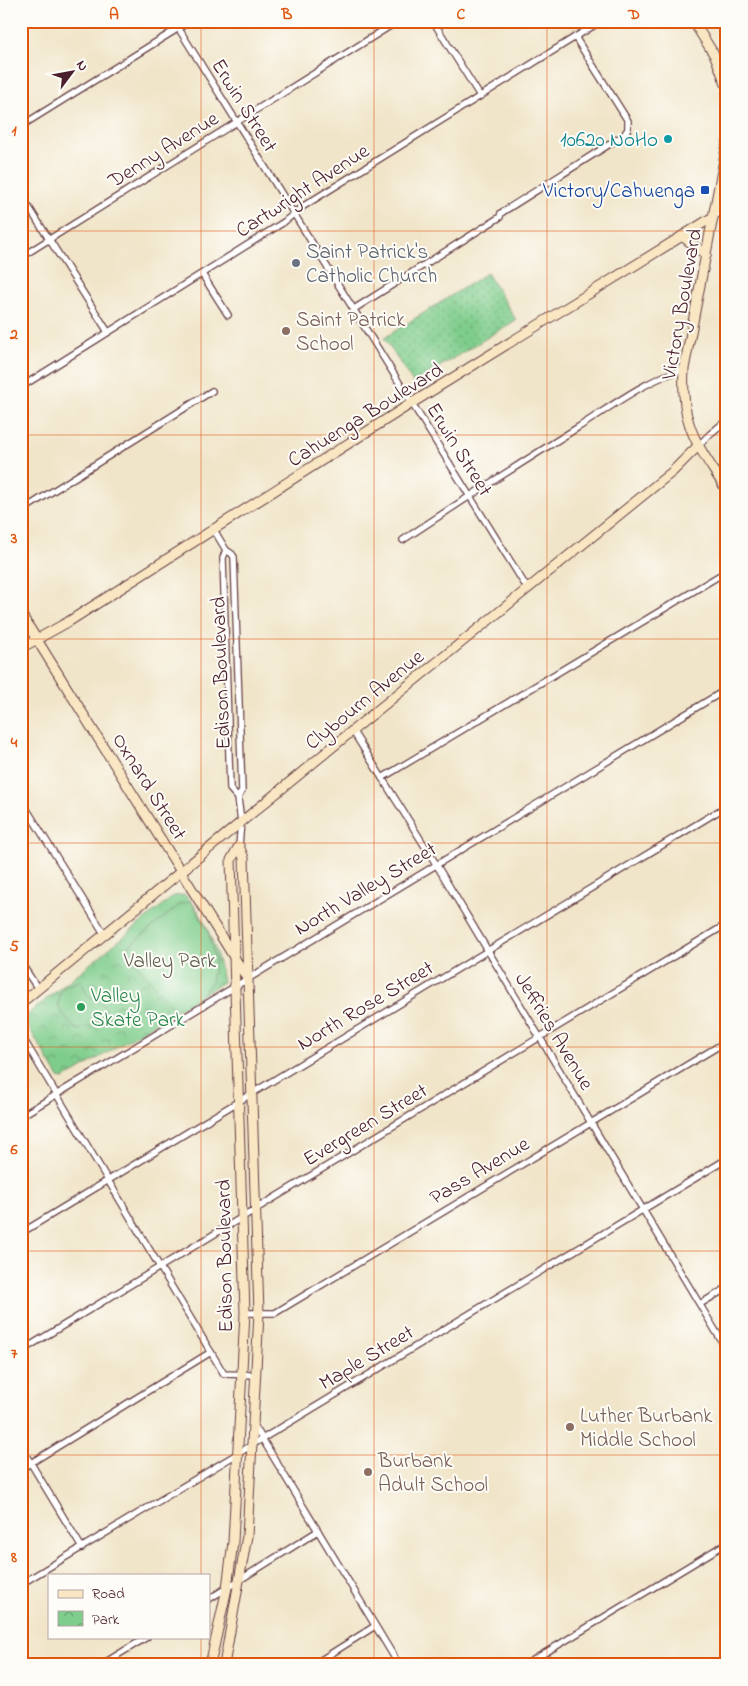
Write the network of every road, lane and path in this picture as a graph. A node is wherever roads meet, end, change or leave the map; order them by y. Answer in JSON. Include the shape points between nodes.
{"nodes":[{"id":1,"x":174,"y":21,"type":"edge"},
{"id":2,"x":190,"y":21,"type":"edge"},
{"id":3,"x":398,"y":21,"type":"edge"},
{"id":4,"x":433,"y":21,"type":"edge"},
{"id":5,"x":601,"y":21,"type":"edge"},
{"id":6,"x":693,"y":21,"type":"edge"},
{"id":7,"x":179,"y":28,"type":"junction"},
{"id":8,"x":575,"y":37,"type":"junction"},
{"id":9,"x":727,"y":87,"type":"edge"},
{"id":10,"x":480,"y":96,"type":"junction"},
{"id":11,"x":237,"y":122,"type":"junction"},
{"id":12,"x":21,"y":126,"type":"edge"},
{"id":13,"x":727,"y":144,"type":"edge"},
{"id":14,"x":21,"y":195,"type":"edge"},
{"id":15,"x":727,"y":208,"type":"edge"},
{"id":16,"x":294,"y":215,"type":"junction"},
{"id":17,"x":713,"y":217,"type":"junction"},
{"id":18,"x":682,"y":236,"type":"junction"},
{"id":19,"x":49,"y":240,"type":"junction"},
{"id":20,"x":706,"y":255,"type":"junction"},
{"id":21,"x":21,"y":257,"type":"edge"},
{"id":22,"x":202,"y":274,"type":"junction"},
{"id":23,"x":354,"y":309,"type":"junction"},
{"id":24,"x":228,"y":315,"type":"dead end"},
{"id":25,"x":108,"y":332,"type":"junction"},
{"id":26,"x":684,"y":369,"type":"junction"},
{"id":27,"x":21,"y":387,"type":"edge"},
{"id":28,"x":212,"y":391,"type":"dead end"},
{"id":29,"x":412,"y":403,"type":"junction"},
{"id":30,"x":727,"y":420,"type":"edge"},
{"id":31,"x":699,"y":446,"type":"junction"},
{"id":32,"x":727,"y":471,"type":"edge"},
{"id":33,"x":718,"y":476,"type":"junction"},
{"id":34,"x":727,"y":491,"type":"edge"},
{"id":35,"x":470,"y":496,"type":"junction"},
{"id":36,"x":21,"y":511,"type":"edge"},
{"id":37,"x":214,"y":530,"type":"junction"},
{"id":38,"x":403,"y":540,"type":"dead end"},
{"id":39,"x":226,"y":550,"type":"junction"},
{"id":40,"x":727,"y":571,"type":"edge"},
{"id":41,"x":528,"y":588,"type":"junction"},
{"id":42,"x":21,"y":614,"type":"edge"},
{"id":43,"x":37,"y":638,"type":"junction"},
{"id":44,"x":21,"y":648,"type":"edge"},
{"id":45,"x":727,"y":689,"type":"edge"},
{"id":46,"x":352,"y":730,"type":"junction"},
{"id":47,"x":382,"y":778,"type":"junction"},
{"id":48,"x":238,"y":798,"type":"junction"},
{"id":49,"x":21,"y":800,"type":"edge"},
{"id":50,"x":727,"y":806,"type":"edge"},
{"id":51,"x":241,"y":822,"type":"junction"},
{"id":52,"x":239,"y":846,"type":"junction"},
{"id":53,"x":436,"y":864,"type":"junction"},
{"id":54,"x":182,"y":871,"type":"junction"},
{"id":55,"x":727,"y":924,"type":"edge"},
{"id":56,"x":105,"y":935,"type":"junction"},
{"id":57,"x":487,"y":950,"type":"junction"},
{"id":58,"x":234,"y":955,"type":"junction"},
{"id":59,"x":21,"y":963,"type":"edge"},
{"id":60,"x":248,"y":978,"type":"junction"},
{"id":61,"x":235,"y":987,"type":"junction"},
{"id":62,"x":38,"y":989,"type":"junction"},
{"id":63,"x":21,"y":1002,"type":"edge"},
{"id":64,"x":21,"y":1035,"type":"edge"},
{"id":65,"x":538,"y":1037,"type":"junction"},
{"id":66,"x":727,"y":1041,"type":"edge"},
{"id":67,"x":251,"y":1093,"type":"junction"},
{"id":68,"x":57,"y":1094,"type":"junction"},
{"id":69,"x":238,"y":1101,"type":"junction"},
{"id":70,"x":21,"y":1116,"type":"edge"},
{"id":71,"x":590,"y":1122,"type":"junction"},
{"id":72,"x":727,"y":1159,"type":"edge"},
{"id":73,"x":108,"y":1181,"type":"junction"},
{"id":74,"x":256,"y":1209,"type":"junction"},
{"id":75,"x":642,"y":1210,"type":"junction"},
{"id":76,"x":242,"y":1218,"type":"junction"},
{"id":77,"x":21,"y":1233,"type":"edge"},
{"id":78,"x":160,"y":1267,"type":"junction"},
{"id":79,"x":727,"y":1288,"type":"edge"},
{"id":80,"x":700,"y":1304,"type":"junction"},
{"id":81,"x":245,"y":1313,"type":"junction"},
{"id":82,"x":260,"y":1313,"type":"junction"},
{"id":83,"x":727,"y":1350,"type":"edge"},
{"id":84,"x":21,"y":1352,"type":"edge"},
{"id":85,"x":211,"y":1352,"type":"junction"},
{"id":86,"x":242,"y":1375,"type":"junction"},
{"id":87,"x":256,"y":1375,"type":"junction"},
{"id":88,"x":254,"y":1426,"type":"junction"},
{"id":89,"x":262,"y":1438,"type":"junction"},
{"id":90,"x":252,"y":1444,"type":"junction"},
{"id":91,"x":21,"y":1447,"type":"edge"},
{"id":92,"x":239,"y":1453,"type":"junction"},
{"id":93,"x":31,"y":1463,"type":"junction"},
{"id":94,"x":21,"y":1469,"type":"edge"},
{"id":95,"x":318,"y":1531,"type":"junction"},
{"id":96,"x":727,"y":1543,"type":"edge"},
{"id":97,"x":82,"y":1548,"type":"junction"},
{"id":98,"x":240,"y":1580,"type":"junction"},
{"id":99,"x":21,"y":1584,"type":"edge"},
{"id":100,"x":227,"y":1588,"type":"junction"},
{"id":101,"x":210,"y":1598,"type":"edge"},
{"id":102,"x":375,"y":1626,"type":"junction"},
{"id":103,"x":145,"y":1638,"type":"edge"},
{"id":104,"x":101,"y":1665,"type":"edge"},
{"id":105,"x":210,"y":1665,"type":"edge"},
{"id":106,"x":224,"y":1665,"type":"edge"},
{"id":107,"x":313,"y":1665,"type":"edge"},
{"id":108,"x":399,"y":1665,"type":"edge"},
{"id":109,"x":525,"y":1665,"type":"edge"}],
"edges":[{"from":1,"to":7,"type":"street","name":"Erwin Street"},
{"from":2,"to":7,"type":"street"},
{"from":3,"to":11,"type":"street","name":"Denny Avenue"},
{"from":4,"to":10,"type":"street"},
{"from":5,"to":8,"type":"street","name":"Cartwright Avenue"},
{"from":6,"to":9,"type":"main road","via":[[715,56]]},
{"from":7,"to":11,"type":"street","name":"Erwin Street"},
{"from":7,"to":12,"type":"street"},
{"from":8,"to":10,"type":"street","name":"Cartwright Avenue"},
{"from":8,"to":23,"type":"street","via":[[628,121],[624,135]]},
{"from":10,"to":16,"type":"street","name":"Cartwright Avenue"},
{"from":11,"to":16,"type":"street","name":"Erwin Street"},
{"from":11,"to":19,"type":"street","name":"Denny Avenue"},
{"from":13,"to":17,"type":"main road","name":"Victory Boulevard"},
{"from":14,"to":19,"type":"street"},
{"from":15,"to":17,"type":"street","name":"Cahuenga Boulevard"},
{"from":16,"to":22,"type":"street","name":"Cartwright Avenue"},
{"from":16,"to":23,"type":"street","name":"Erwin Street"},
{"from":17,"to":18,"type":"main road","name":"Cahuenga Boulevard"},
{"from":17,"to":20,"type":"main road","name":"Victory Boulevard"},
{"from":18,"to":20,"type":"main road"},
{"from":18,"to":29,"type":"main road","name":"Cahuenga Boulevard"},
{"from":19,"to":21,"type":"street","name":"Denny Avenue"},
{"from":19,"to":25,"type":"street"},
{"from":20,"to":26,"type":"main road","name":"Victory Boulevard"},
{"from":22,"to":24,"type":"street"},
{"from":22,"to":25,"type":"street","name":"Cartwright Avenue"},
{"from":23,"to":29,"type":"street","name":"Erwin Street"},
{"from":25,"to":27,"type":"street","name":"Cartwright Avenue"},
{"from":26,"to":31,"type":"main road","name":"Victory Boulevard","via":[[684,405]]},
{"from":26,"to":35,"type":"street","via":[[667,374],[629,396]]},
{"from":28,"to":36,"type":"street"},
{"from":29,"to":35,"type":"street","name":"Erwin Street"},
{"from":29,"to":37,"type":"main road","name":"Cahuenga Boulevard"},
{"from":30,"to":31,"type":"street","name":"Clybourn Avenue"},
{"from":31,"to":33,"type":"main road","name":"Victory Boulevard"},
{"from":31,"to":41,"type":"main road","name":"Clybourn Avenue","via":[[672,472]]},
{"from":32,"to":33,"type":"street"},
{"from":33,"to":34,"type":"main road","name":"Victory Boulevard"},
{"from":35,"to":38,"type":"street"},
{"from":35,"to":41,"type":"street","name":"Erwin Street"},
{"from":37,"to":39,"type":"street","name":"Edison Boulevard"},
{"from":37,"to":43,"type":"main road","name":"Cahuenga Boulevard"},
{"from":39,"to":48,"type":"street","name":"Edison Boulevard","via":[[223,558],[230,789]]},
{"from":39,"to":48,"type":"street","name":"Edison Boulevard","via":[[234,557],[242,791]]},
{"from":40,"to":47,"type":"street"},
{"from":41,"to":46,"type":"main road","name":"Clybourn Avenue"},
{"from":42,"to":43,"type":"main road","name":"Oxnard Street"},
{"from":43,"to":44,"type":"main road","name":"Cahuenga Boulevard"},
{"from":43,"to":54,"type":"main road","name":"Oxnard Street"},
{"from":45,"to":53,"type":"street","name":"North Valley Street"},
{"from":46,"to":47,"type":"street","name":"Jeffries Avenue"},
{"from":46,"to":51,"type":"main road","name":"Clybourn Avenue"},
{"from":47,"to":53,"type":"street","name":"Jeffries Avenue"},
{"from":48,"to":51,"type":"street","name":"Edison Boulevard"},
{"from":49,"to":56,"type":"street"},
{"from":50,"to":57,"type":"street","name":"North Rose Street"},
{"from":51,"to":52,"type":"street","name":"Edison Boulevard"},
{"from":51,"to":54,"type":"main road","name":"Clybourn Avenue"},
{"from":52,"to":58,"type":"main road","name":"Edison Boulevard","via":[[231,860]]},
{"from":52,"to":60,"type":"main road","name":"Edison Boulevard","via":[[244,858]]},
{"from":53,"to":57,"type":"street","name":"Jeffries Avenue"},
{"from":53,"to":60,"type":"street","name":"North Valley Street"},
{"from":54,"to":56,"type":"main road","name":"Clybourn Avenue"},
{"from":54,"to":58,"type":"main road","name":"Oxnard Street"},
{"from":55,"to":65,"type":"street","name":"Evergreen Street"},
{"from":56,"to":62,"type":"main road","name":"Clybourn Avenue"},
{"from":57,"to":65,"type":"street","name":"Jeffries Avenue"},
{"from":57,"to":67,"type":"street","name":"North Rose Street"},
{"from":58,"to":60,"type":"main road","name":"Oxnard Street"},
{"from":58,"to":61,"type":"main road","name":"Edison Boulevard"},
{"from":59,"to":62,"type":"street"},
{"from":60,"to":61,"type":"street","name":"North Valley Street"},
{"from":60,"to":67,"type":"main road","name":"Edison Boulevard"},
{"from":61,"to":68,"type":"street","name":"North Valley Street"},
{"from":61,"to":69,"type":"main road","name":"Edison Boulevard"},
{"from":62,"to":63,"type":"main road","name":"Clybourn Avenue"},
{"from":64,"to":68,"type":"street"},
{"from":65,"to":71,"type":"street","name":"Jeffries Avenue"},
{"from":65,"to":74,"type":"street","name":"Evergreen Street"},
{"from":66,"to":71,"type":"street","name":"Pass Avenue"},
{"from":67,"to":69,"type":"street","name":"North Rose Street"},
{"from":67,"to":74,"type":"main road","name":"Edison Boulevard"},
{"from":68,"to":70,"type":"street","name":"North Valley Street"},
{"from":68,"to":73,"type":"street"},
{"from":69,"to":73,"type":"street","name":"North Rose Street"},
{"from":69,"to":76,"type":"main road","name":"Edison Boulevard"},
{"from":71,"to":75,"type":"street","name":"Jeffries Avenue"},
{"from":71,"to":82,"type":"street","name":"Pass Avenue","via":[[275,1313]]},
{"from":72,"to":75,"type":"street","name":"Maple Street"},
{"from":73,"to":77,"type":"street","name":"North Rose Street"},
{"from":73,"to":78,"type":"street"},
{"from":74,"to":76,"type":"street","name":"Evergreen Street"},
{"from":74,"to":82,"type":"main road","name":"Edison Boulevard"},
{"from":75,"to":80,"type":"street","name":"Jeffries Avenue"},
{"from":75,"to":89,"type":"street","name":"Maple Street"},
{"from":76,"to":78,"type":"street","name":"Evergreen Street"},
{"from":76,"to":81,"type":"main road","name":"Edison Boulevard"},
{"from":78,"to":84,"type":"street","name":"Evergreen Street"},
{"from":78,"to":85,"type":"street"},
{"from":79,"to":80,"type":"street"},
{"from":80,"to":83,"type":"street","name":"Jeffries Avenue"},
{"from":81,"to":82,"type":"street","name":"Pass Avenue"},
{"from":81,"to":86,"type":"main road","name":"Edison Boulevard"},
{"from":82,"to":87,"type":"main road","name":"Edison Boulevard"},
{"from":85,"to":86,"type":"street","via":[[224,1374]]},
{"from":85,"to":93,"type":"street"},
{"from":86,"to":87,"type":"street"},
{"from":86,"to":92,"type":"main road","name":"Edison Boulevard"},
{"from":87,"to":88,"type":"main road","name":"Edison Boulevard"},
{"from":88,"to":89,"type":"street"},
{"from":88,"to":90,"type":"main road","name":"Edison Boulevard"},
{"from":89,"to":90,"type":"street","name":"Maple Street"},
{"from":89,"to":95,"type":"street"},
{"from":90,"to":92,"type":"street","name":"Maple Street"},
{"from":90,"to":98,"type":"main road","name":"Edison Boulevard","via":[[247,1536]]},
{"from":91,"to":93,"type":"street"},
{"from":92,"to":97,"type":"street","name":"Maple Street"},
{"from":92,"to":100,"type":"main road","name":"Edison Boulevard"},
{"from":93,"to":94,"type":"street"},
{"from":93,"to":97,"type":"street"},
{"from":95,"to":98,"type":"street"},
{"from":95,"to":102,"type":"street"},
{"from":96,"to":109,"type":"street"},
{"from":97,"to":99,"type":"street","name":"Maple Street"},
{"from":98,"to":100,"type":"street"},
{"from":98,"to":106,"type":"main road","name":"Edison Boulevard"},
{"from":100,"to":101,"type":"street"},
{"from":100,"to":105,"type":"main road","name":"Edison Boulevard"},
{"from":102,"to":107,"type":"street"},
{"from":102,"to":108,"type":"street"},
{"from":103,"to":104,"type":"street"}]}
